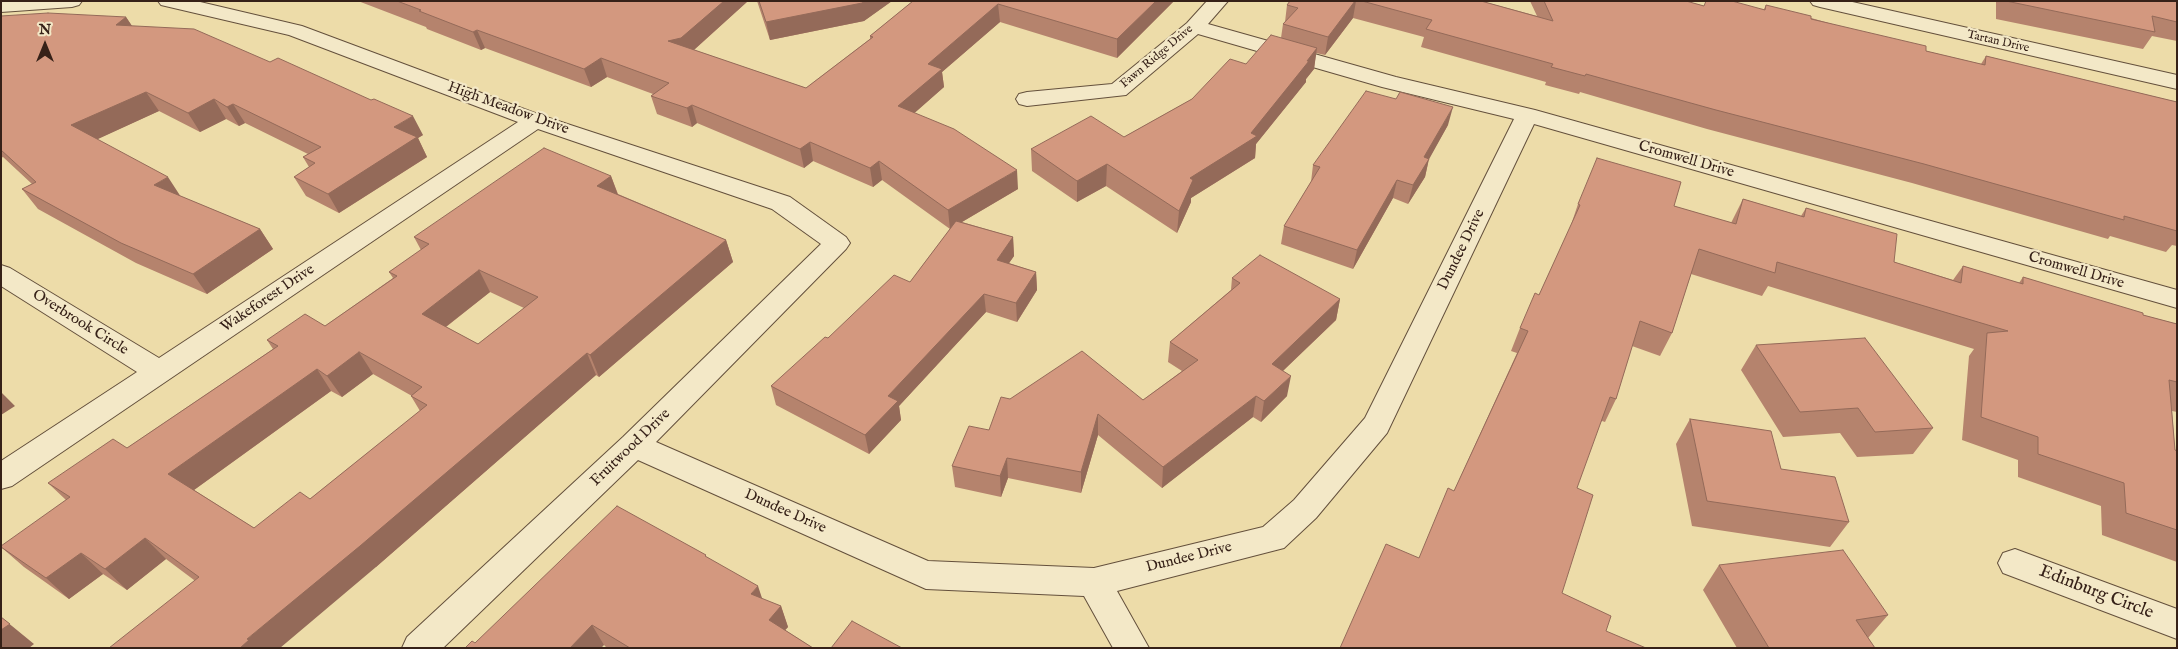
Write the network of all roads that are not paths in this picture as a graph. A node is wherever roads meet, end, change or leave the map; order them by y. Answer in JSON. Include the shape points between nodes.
{"nodes":[{"id":1,"x":72,"y":1,"type":"edge"},
{"id":2,"x":168,"y":1,"type":"edge"},
{"id":3,"x":1218,"y":1,"type":"edge"},
{"id":4,"x":1820,"y":1,"type":"edge"},
{"id":5,"x":1,"y":6,"type":"edge"},
{"id":6,"x":1194,"y":27,"type":"junction"},
{"id":7,"x":2177,"y":82,"type":"edge"},
{"id":8,"x":1027,"y":99,"type":"dead end"},
{"id":9,"x":1527,"y":115,"type":"junction"},
{"id":10,"x":535,"y":121,"type":"junction"},
{"id":11,"x":837,"y":243,"type":"joint"},
{"id":12,"x":1,"y":274,"type":"edge"},
{"id":13,"x":2177,"y":299,"type":"edge"},
{"id":14,"x":160,"y":372,"type":"junction"},
{"id":15,"x":634,"y":445,"type":"junction"},
{"id":16,"x":1,"y":477,"type":"edge"},
{"id":17,"x":2015,"y":563,"type":"dead end"},
{"id":18,"x":1094,"y":582,"type":"junction"},
{"id":19,"x":2177,"y":624,"type":"edge"},
{"id":20,"x":419,"y":648,"type":"edge"},
{"id":21,"x":1132,"y":648,"type":"edge"}],
"edges":[{"from":1,"to":5,"type":"street"},
{"from":2,"to":10,"type":"street","name":"High Meadow Drive","via":[[295,30]]},
{"from":3,"to":6,"type":"street","name":"Fawn Ridge Drive"},
{"from":4,"to":7,"type":"street","name":"Tartan Drive"},
{"from":6,"to":8,"type":"street","name":"Fawn Ridge Drive","via":[[1118,90]]},
{"from":6,"to":9,"type":"street","name":"Cromwell Drive","via":[[1390,82]]},
{"from":9,"to":13,"type":"street","name":"Cromwell Drive"},
{"from":9,"to":18,"type":"street","name":"Dundee Drive","via":[[1376,425],[1305,509],[1273,538]]},
{"from":10,"to":11,"type":"street","name":"High Meadow Drive","via":[[781,203]]},
{"from":10,"to":14,"type":"street","name":"Wakeforest Drive"},
{"from":11,"to":15,"type":"street","name":"Fruitwood Drive"},
{"from":12,"to":14,"type":"street","name":"Overbrook Circle"},
{"from":14,"to":16,"type":"street","name":"Wakeforest Drive"},
{"from":15,"to":18,"type":"street","name":"Dundee Drive","via":[[926,575]]},
{"from":15,"to":20,"type":"street","name":"Fruitwood Drive"},
{"from":17,"to":19,"type":"street","name":"Edinburg Circle"},
{"from":18,"to":21,"type":"street"}]}
